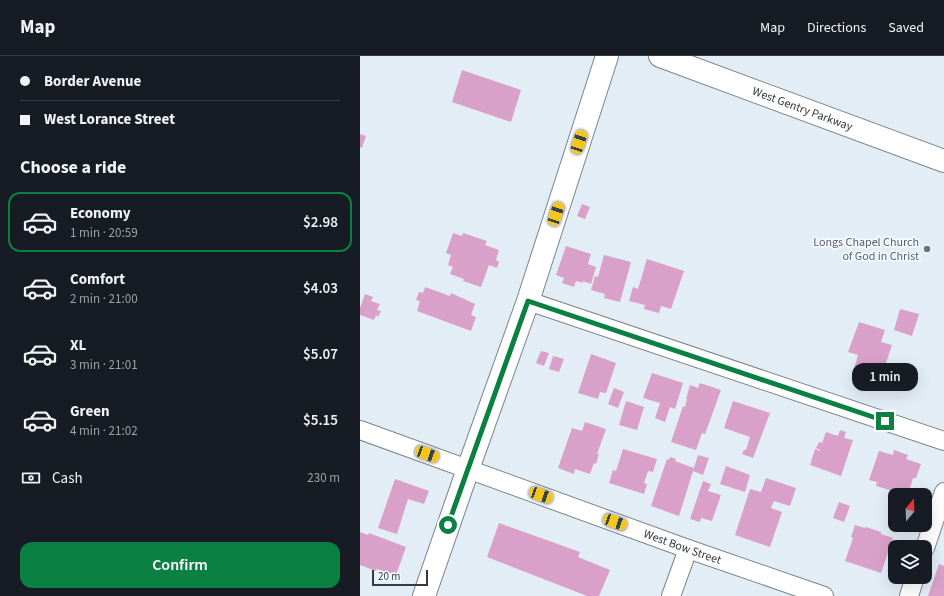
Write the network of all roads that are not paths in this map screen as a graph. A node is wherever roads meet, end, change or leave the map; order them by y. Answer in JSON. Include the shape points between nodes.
{"nodes":[{"id":1,"x":607,"y":56,"type":"edge"},
{"id":2,"x":660,"y":56,"type":"edge"},
{"id":3,"x":944,"y":161,"type":"edge"},
{"id":4,"x":528,"y":301,"type":"junction"},
{"id":5,"x":360,"y":430,"type":"edge"},
{"id":6,"x":944,"y":441,"type":"edge"},
{"id":7,"x":468,"y":469,"type":"junction"},
{"id":8,"x":944,"y":492,"type":"edge"},
{"id":9,"x":928,"y":540,"type":"edge"},
{"id":10,"x":688,"y":548,"type":"junction"},
{"id":11,"x":913,"y":584,"type":"edge"},
{"id":12,"x":424,"y":596,"type":"edge"},
{"id":13,"x":671,"y":596,"type":"edge"},
{"id":14,"x":824,"y":596,"type":"edge"},
{"id":15,"x":909,"y":596,"type":"edge"}],
"edges":[{"from":1,"to":4,"type":"street"},
{"from":2,"to":3,"type":"street","name":"West Gentry Parkway"},
{"from":4,"to":6,"type":"street"},
{"from":4,"to":7,"type":"street"},
{"from":5,"to":7,"type":"street","name":"West Bow Street"},
{"from":7,"to":10,"type":"street","name":"West Bow Street"},
{"from":7,"to":12,"type":"street"},
{"from":8,"to":9,"type":"street"},
{"from":10,"to":13,"type":"street"},
{"from":10,"to":14,"type":"street","name":"West Bow Street"},
{"from":11,"to":15,"type":"street"}]}
